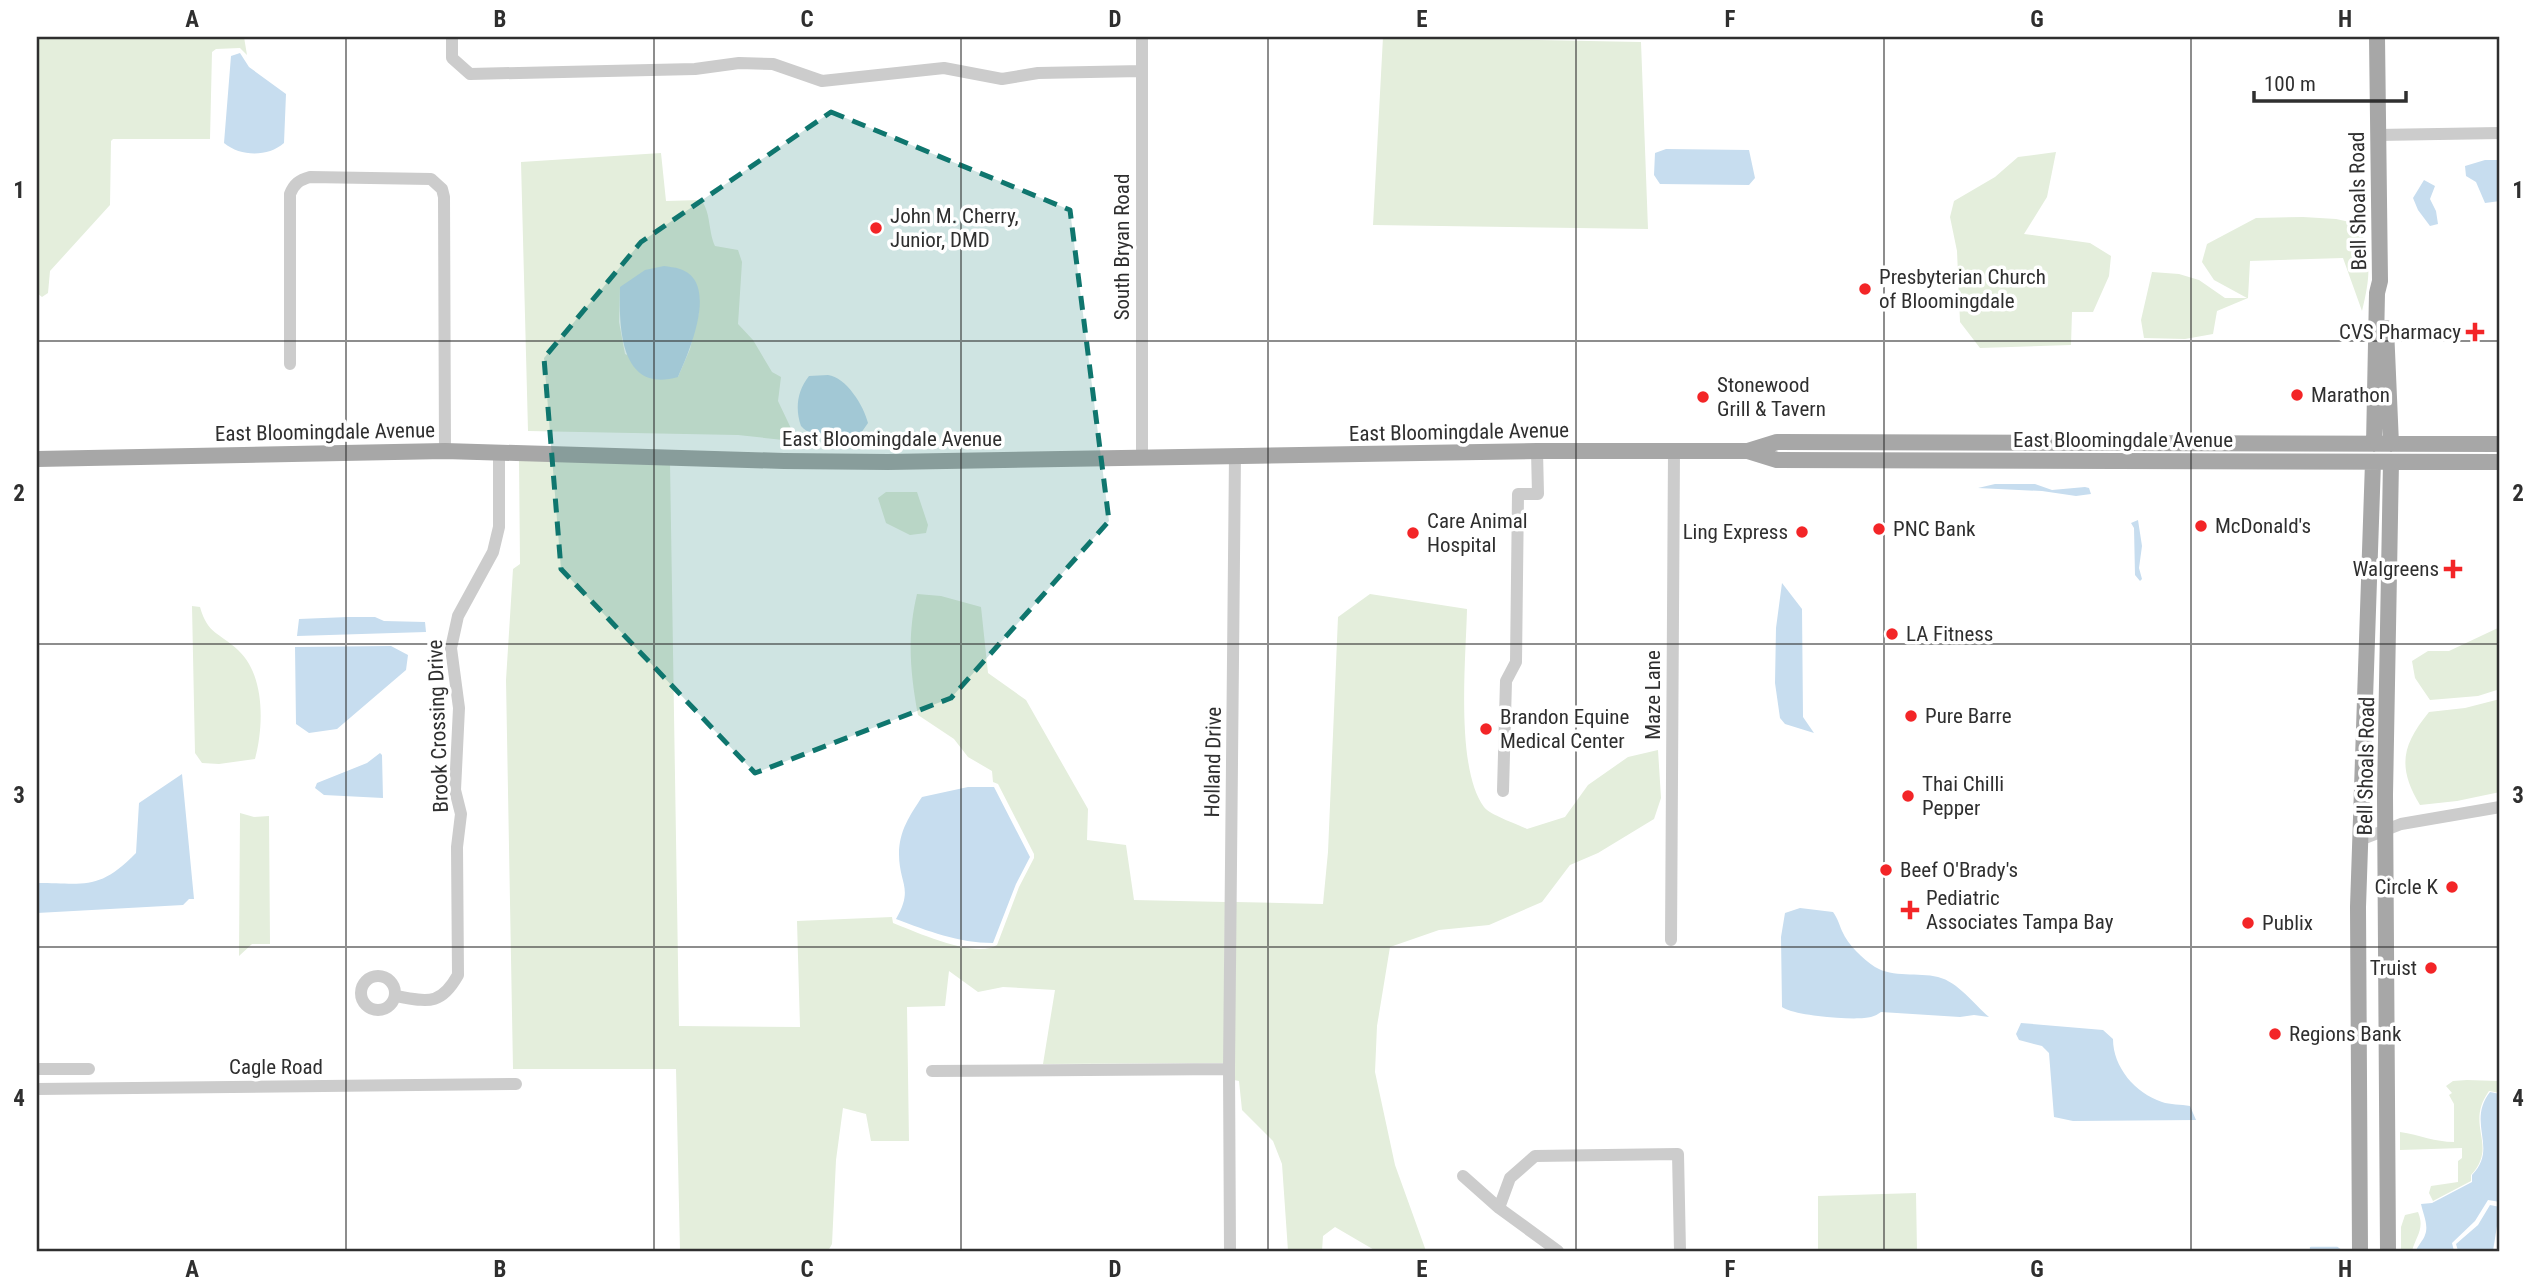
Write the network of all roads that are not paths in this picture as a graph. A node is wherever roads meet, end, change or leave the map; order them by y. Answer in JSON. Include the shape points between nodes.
{"nodes":[{"id":1,"x":452,"y":37,"type":"edge"},
{"id":2,"x":1142,"y":37,"type":"edge"},
{"id":3,"x":2377,"y":37,"type":"edge"},
{"id":4,"x":1142,"y":71,"type":"junction"},
{"id":5,"x":2500,"y":132,"type":"edge"},
{"id":6,"x":2377,"y":135,"type":"junction"},
{"id":7,"x":290,"y":364,"type":"dead end"},
{"id":8,"x":2383,"y":444,"type":"junction"},
{"id":9,"x":2500,"y":444,"type":"edge"},
{"id":10,"x":445,"y":451,"type":"junction"},
{"id":11,"x":1537,"y":451,"type":"junction"},
{"id":12,"x":1674,"y":451,"type":"junction"},
{"id":13,"x":1748,"y":451,"type":"junction"},
{"id":14,"x":499,"y":453,"type":"junction"},
{"id":15,"x":1236,"y":456,"type":"junction"},
{"id":16,"x":1142,"y":457,"type":"junction"},
{"id":17,"x":37,"y":458,"type":"edge"},
{"id":18,"x":2374,"y":462,"type":"junction"},
{"id":19,"x":2391,"y":462,"type":"junction"},
{"id":20,"x":2500,"y":462,"type":"edge"},
{"id":21,"x":1503,"y":791,"type":"dead end"},
{"id":22,"x":2500,"y":807,"type":"edge"},
{"id":23,"x":2386,"y":831,"type":"junction"},
{"id":24,"x":2360,"y":839,"type":"junction"},
{"id":25,"x":1671,"y":940,"type":"dead end"},
{"id":26,"x":395,"y":996,"type":"dead end"},
{"id":27,"x":37,"y":1069,"type":"edge"},
{"id":28,"x":89,"y":1069,"type":"dead end"},
{"id":29,"x":1229,"y":1069,"type":"junction"},
{"id":30,"x":932,"y":1071,"type":"dead end"},
{"id":31,"x":516,"y":1084,"type":"dead end"},
{"id":32,"x":37,"y":1089,"type":"edge"},
{"id":33,"x":1463,"y":1176,"type":"dead end"},
{"id":34,"x":1499,"y":1208,"type":"junction"},
{"id":35,"x":1230,"y":1251,"type":"edge"},
{"id":36,"x":1558,"y":1251,"type":"edge"},
{"id":37,"x":1680,"y":1251,"type":"edge"},
{"id":38,"x":2360,"y":1251,"type":"edge"},
{"id":39,"x":2388,"y":1251,"type":"edge"}],
"edges":[{"from":1,"to":4,"type":"street","via":[[452,58],[470,74],[695,69],[739,63],[773,64],[822,81],[944,68],[1002,79],[1038,73]]},
{"from":2,"to":4,"type":"street","name":"South Bryan Road"},
{"from":3,"to":6,"type":"main road","name":"Bell Shoals Road"},
{"from":4,"to":16,"type":"street","name":"South Bryan Road"},
{"from":5,"to":6,"type":"street"},
{"from":6,"to":8,"type":"main road","name":"Bell Shoals Road","via":[[2380,281],[2385,291]]},
{"from":7,"to":10,"type":"street","via":[[292,188],[310,177],[431,178],[444,197]]},
{"from":8,"to":9,"type":"main road","name":"East Bloomingdale Avenue"},
{"from":8,"to":13,"type":"main road","name":"East Bloomingdale Avenue","via":[[1777,442]]},
{"from":8,"to":18,"type":"street","name":"Bell Shoals Road"},
{"from":8,"to":19,"type":"street","name":"Bell Shoals Road"},
{"from":10,"to":14,"type":"main road","name":"East Bloomingdale Avenue"},
{"from":10,"to":17,"type":"main road","name":"East Bloomingdale Avenue"},
{"from":11,"to":12,"type":"main road","name":"East Bloomingdale Avenue"},
{"from":11,"to":15,"type":"main road","name":"East Bloomingdale Avenue"},
{"from":11,"to":21,"type":"street","via":[[1538,494],[1518,494],[1516,662],[1506,681]]},
{"from":12,"to":13,"type":"main road","name":"East Bloomingdale Avenue"},
{"from":12,"to":25,"type":"street","name":"Maze Lane"},
{"from":13,"to":18,"type":"main road","name":"East Bloomingdale Avenue","via":[[1777,460]]},
{"from":14,"to":16,"type":"main road","name":"East Bloomingdale Avenue","via":[[797,461]]},
{"from":14,"to":26,"type":"street","name":"Brook Crossing Drive","via":[[499,527],[493,552],[458,616],[451,648],[459,708],[455,790],[461,814],[458,975],[449,991],[433,1001]]},
{"from":15,"to":16,"type":"main road","name":"East Bloomingdale Avenue"},
{"from":15,"to":29,"type":"street","name":"Holland Drive"},
{"from":18,"to":19,"type":"main road","name":"East Bloomingdale Avenue"},
{"from":18,"to":24,"type":"main road","name":"Bell Shoals Road"},
{"from":19,"to":20,"type":"main road","name":"East Bloomingdale Avenue"},
{"from":19,"to":23,"type":"main road","name":"Bell Shoals Road"},
{"from":22,"to":23,"type":"street","via":[[2401,824]]},
{"from":23,"to":24,"type":"street"},
{"from":23,"to":39,"type":"main road","name":"Bell Shoals Road"},
{"from":24,"to":38,"type":"main road","name":"Bell Shoals Road"},
{"from":27,"to":28,"type":"street"},
{"from":29,"to":30,"type":"street"},
{"from":29,"to":35,"type":"street","name":"Holland Drive"},
{"from":31,"to":32,"type":"street","name":"Cagle Road"},
{"from":33,"to":34,"type":"street"},
{"from":34,"to":36,"type":"street"},
{"from":34,"to":37,"type":"street","via":[[1510,1178],[1535,1156],[1678,1154]]}]}
